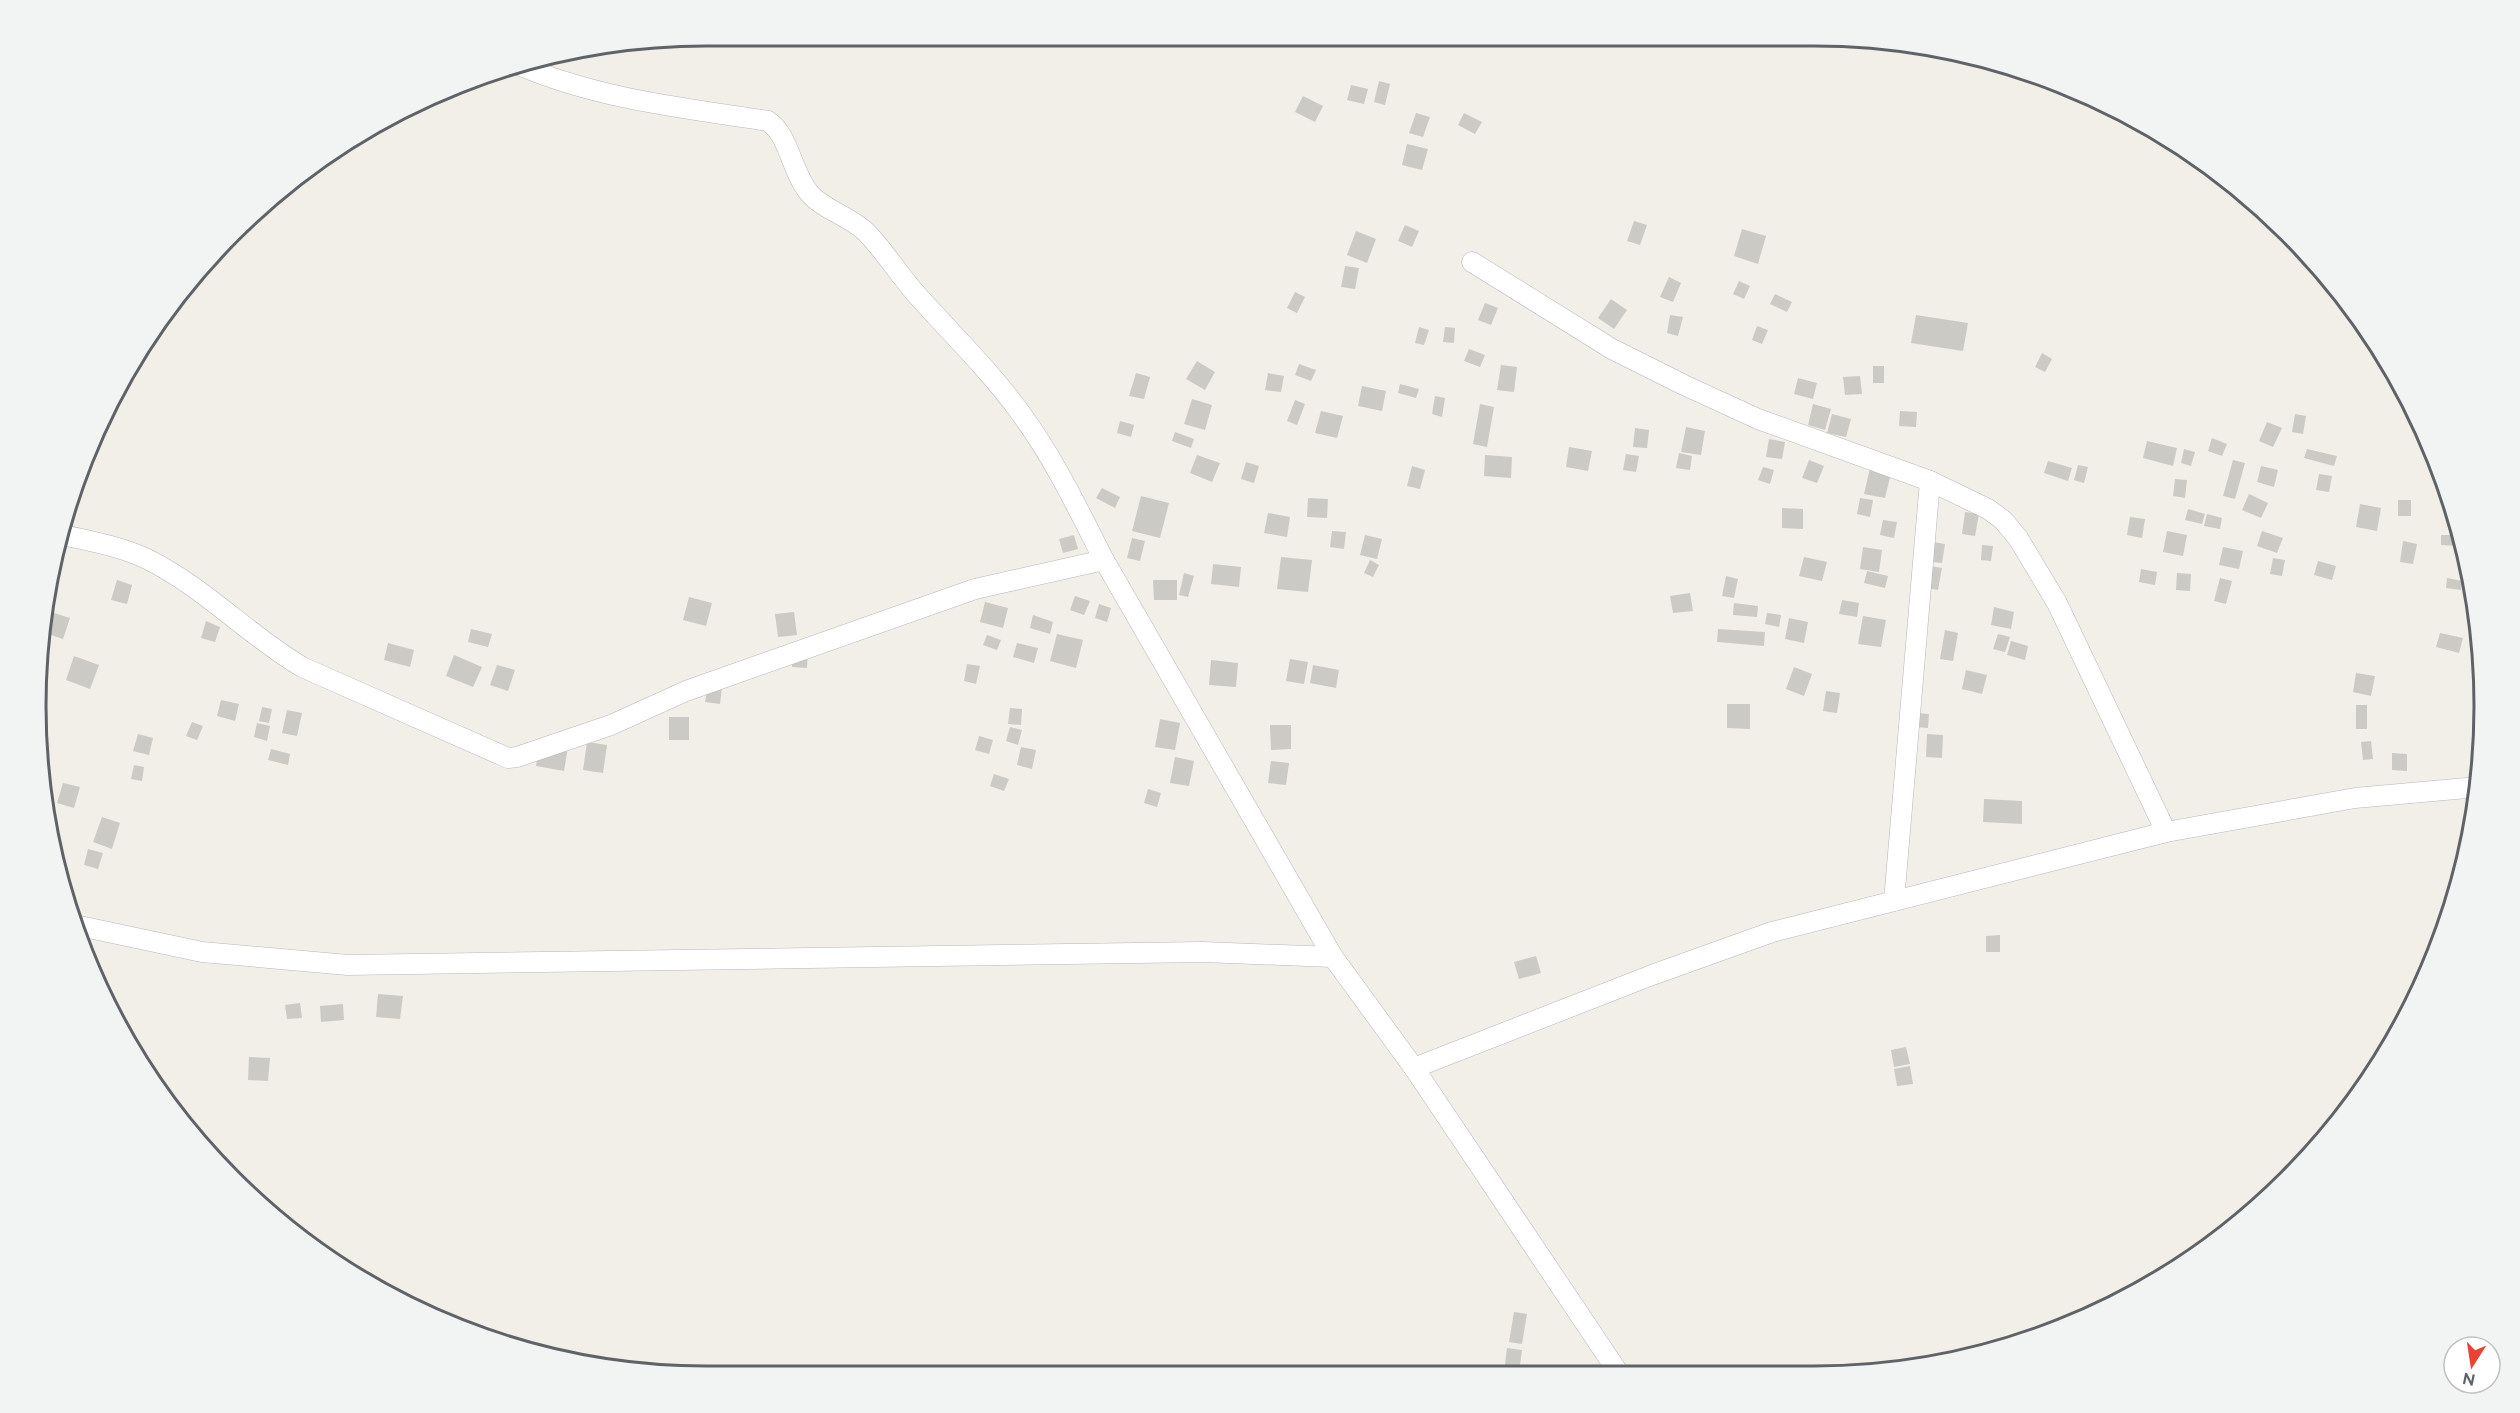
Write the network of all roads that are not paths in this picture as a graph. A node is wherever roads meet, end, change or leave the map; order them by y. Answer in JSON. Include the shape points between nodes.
{"nodes":[{"id":1,"x":532,"y":70,"type":"edge"},
{"id":2,"x":1472,"y":262,"type":"dead end"},
{"id":3,"x":1930,"y":482,"type":"junction"},
{"id":4,"x":69,"y":536,"type":"edge"},
{"id":5,"x":1104,"y":560,"type":"junction"},
{"id":6,"x":2469,"y":787,"type":"edge"},
{"id":7,"x":2166,"y":832,"type":"junction"},
{"id":8,"x":1894,"y":901,"type":"junction"},
{"id":9,"x":85,"y":927,"type":"edge"},
{"id":10,"x":1333,"y":957,"type":"junction"},
{"id":11,"x":1414,"y":1068,"type":"junction"},
{"id":12,"x":1614,"y":1366,"type":"edge"}],
"edges":[{"from":1,"to":5,"type":"street","via":[[559,82],[651,103],[768,121],[778,128],[791,163],[809,193],[851,218],[868,234],[891,266],[1018,410],[1060,472]]},
{"from":2,"to":3,"type":"street","via":[[1612,349],[1684,385],[1758,419]]},
{"from":3,"to":7,"type":"street","via":[[1988,509],[2018,538],[2057,603]]},
{"from":3,"to":8,"type":"street"},
{"from":4,"to":5,"type":"street","via":[[126,550],[148,560],[218,603],[272,649],[302,667],[508,758],[611,725],[686,691],[975,590]]},
{"from":5,"to":10,"type":"street"},
{"from":6,"to":7,"type":"street","via":[[2355,798]]},
{"from":7,"to":8,"type":"street"},
{"from":8,"to":11,"type":"street","via":[[1772,932]]},
{"from":9,"to":10,"type":"street","via":[[202,952],[348,965],[1203,952]]},
{"from":10,"to":11,"type":"street"},
{"from":11,"to":12,"type":"street"}]}
